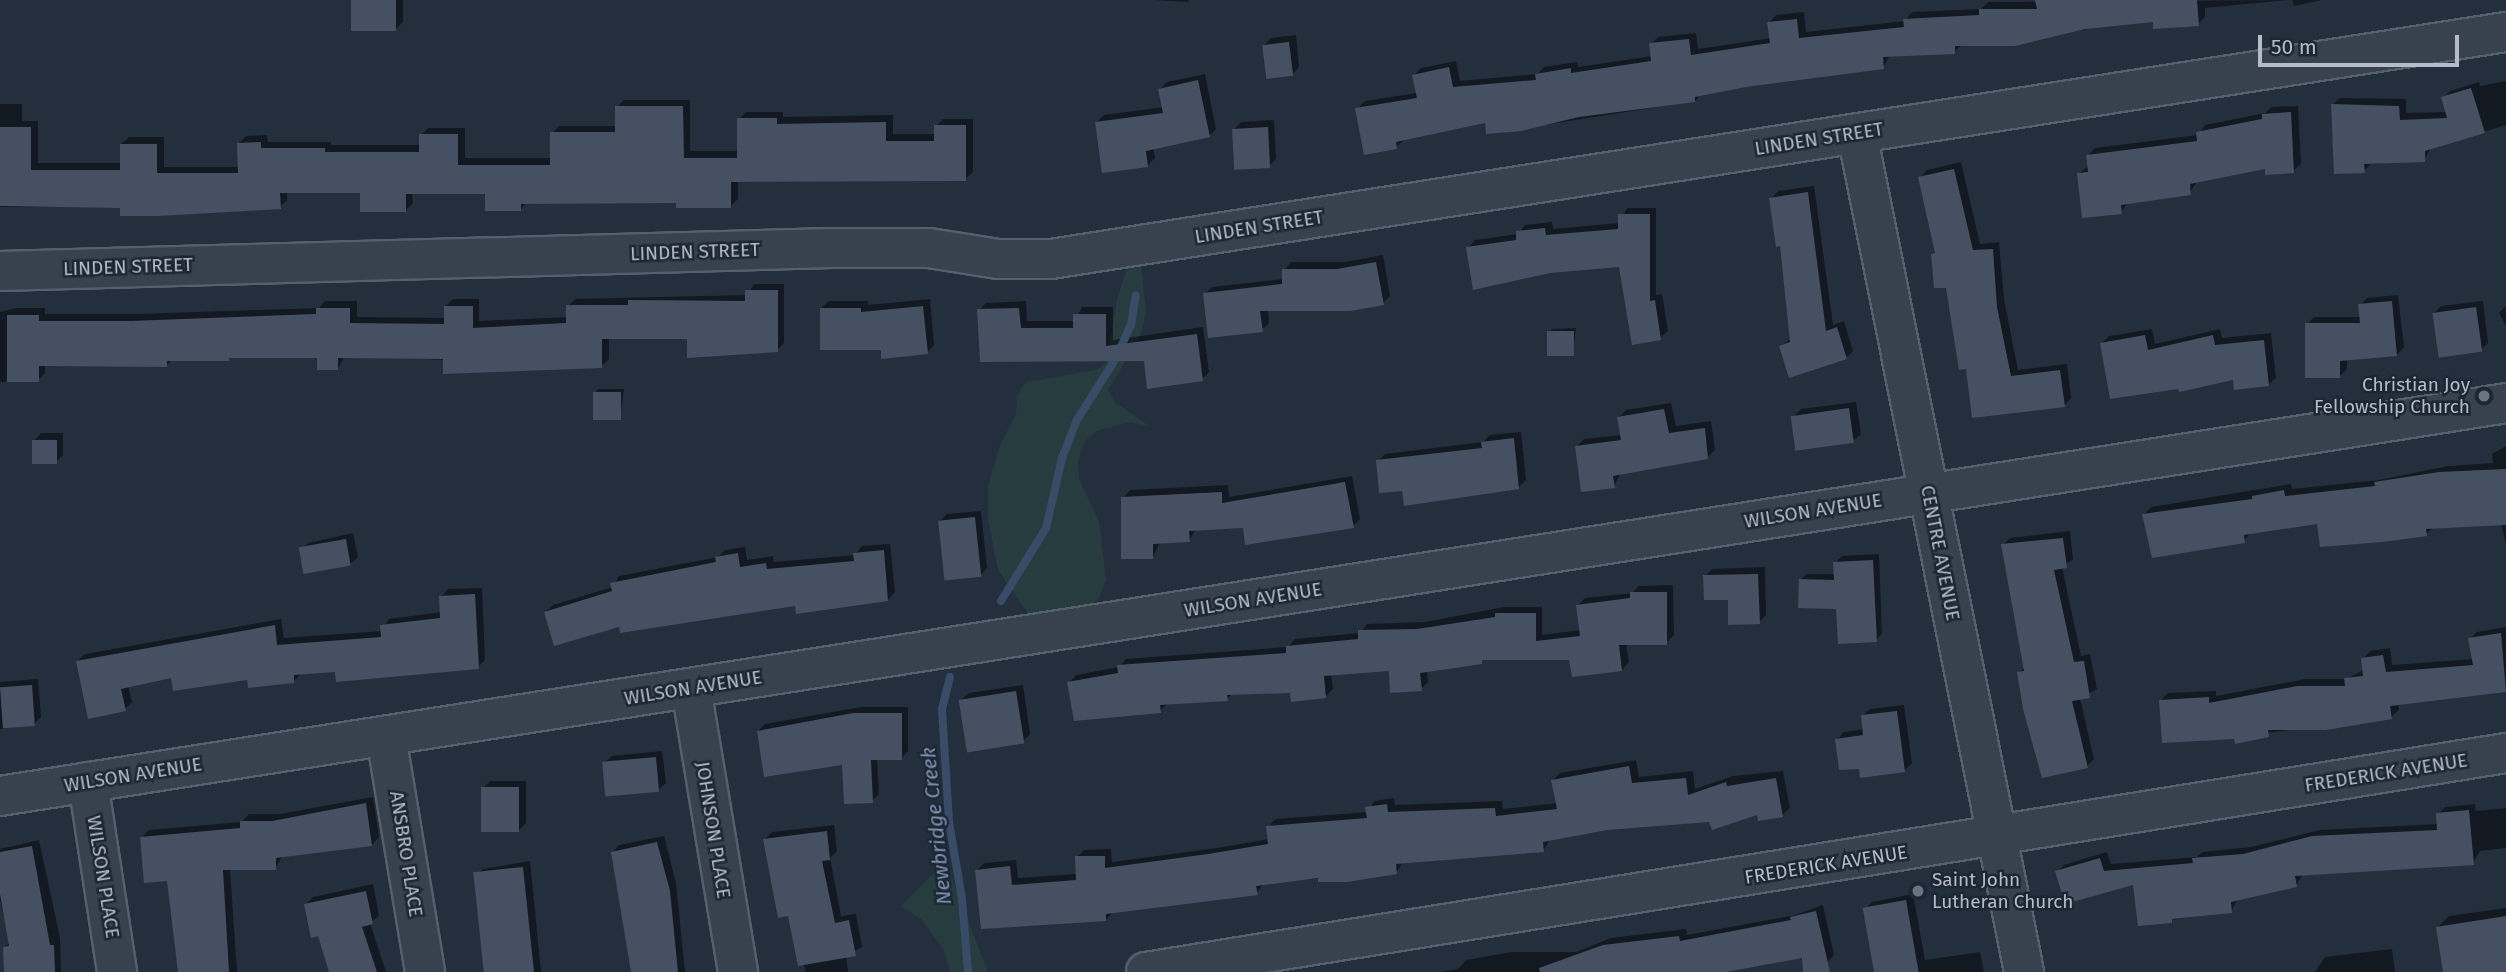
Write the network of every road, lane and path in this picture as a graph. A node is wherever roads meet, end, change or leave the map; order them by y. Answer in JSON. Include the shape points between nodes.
{"nodes":[{"id":1,"x":2506,"y":32,"type":"edge"},
{"id":2,"x":1857,"y":133,"type":"junction"},
{"id":3,"x":0,"y":271,"type":"edge"},
{"id":4,"x":2506,"y":403,"type":"edge"},
{"id":5,"x":1928,"y":493,"type":"junction"},
{"id":6,"x":691,"y":688,"type":"junction"},
{"id":7,"x":386,"y":736,"type":"junction"},
{"id":8,"x":2506,"y":753,"type":"edge"},
{"id":9,"x":88,"y":782,"type":"junction"},
{"id":10,"x":0,"y":796,"type":"edge"},
{"id":11,"x":1997,"y":838,"type":"junction"},
{"id":12,"x":117,"y":972,"type":"edge"},
{"id":13,"x":425,"y":972,"type":"edge"},
{"id":14,"x":738,"y":972,"type":"edge"},
{"id":15,"x":1146,"y":972,"type":"edge"},
{"id":16,"x":2024,"y":972,"type":"edge"}],
"edges":[{"from":1,"to":2,"type":"street","name":"LINDEN STREET"},
{"from":2,"to":3,"type":"street","name":"LINDEN STREET","via":[[1051,259],[998,260],[929,248],[831,248]]},
{"from":2,"to":5,"type":"street","name":"CENTRE AVENUE"},
{"from":4,"to":5,"type":"street","name":"WILSON AVENUE"},
{"from":5,"to":6,"type":"street","name":"WILSON AVENUE"},
{"from":5,"to":11,"type":"street","name":"CENTRE AVENUE"},
{"from":6,"to":7,"type":"street","name":"WILSON AVENUE"},
{"from":6,"to":14,"type":"street","name":"JOHNSON PLACE"},
{"from":7,"to":9,"type":"street","name":"WILSON AVENUE"},
{"from":7,"to":13,"type":"street","name":"ANSBRO PLACE"},
{"from":8,"to":11,"type":"street","name":"FREDERICK AVENUE"},
{"from":9,"to":10,"type":"street","name":"WILSON AVENUE"},
{"from":9,"to":12,"type":"street","name":"WILSON PLACE"},
{"from":11,"to":15,"type":"street","name":"FREDERICK AVENUE"},
{"from":11,"to":16,"type":"street","name":"CENTRE AVENUE"}]}
